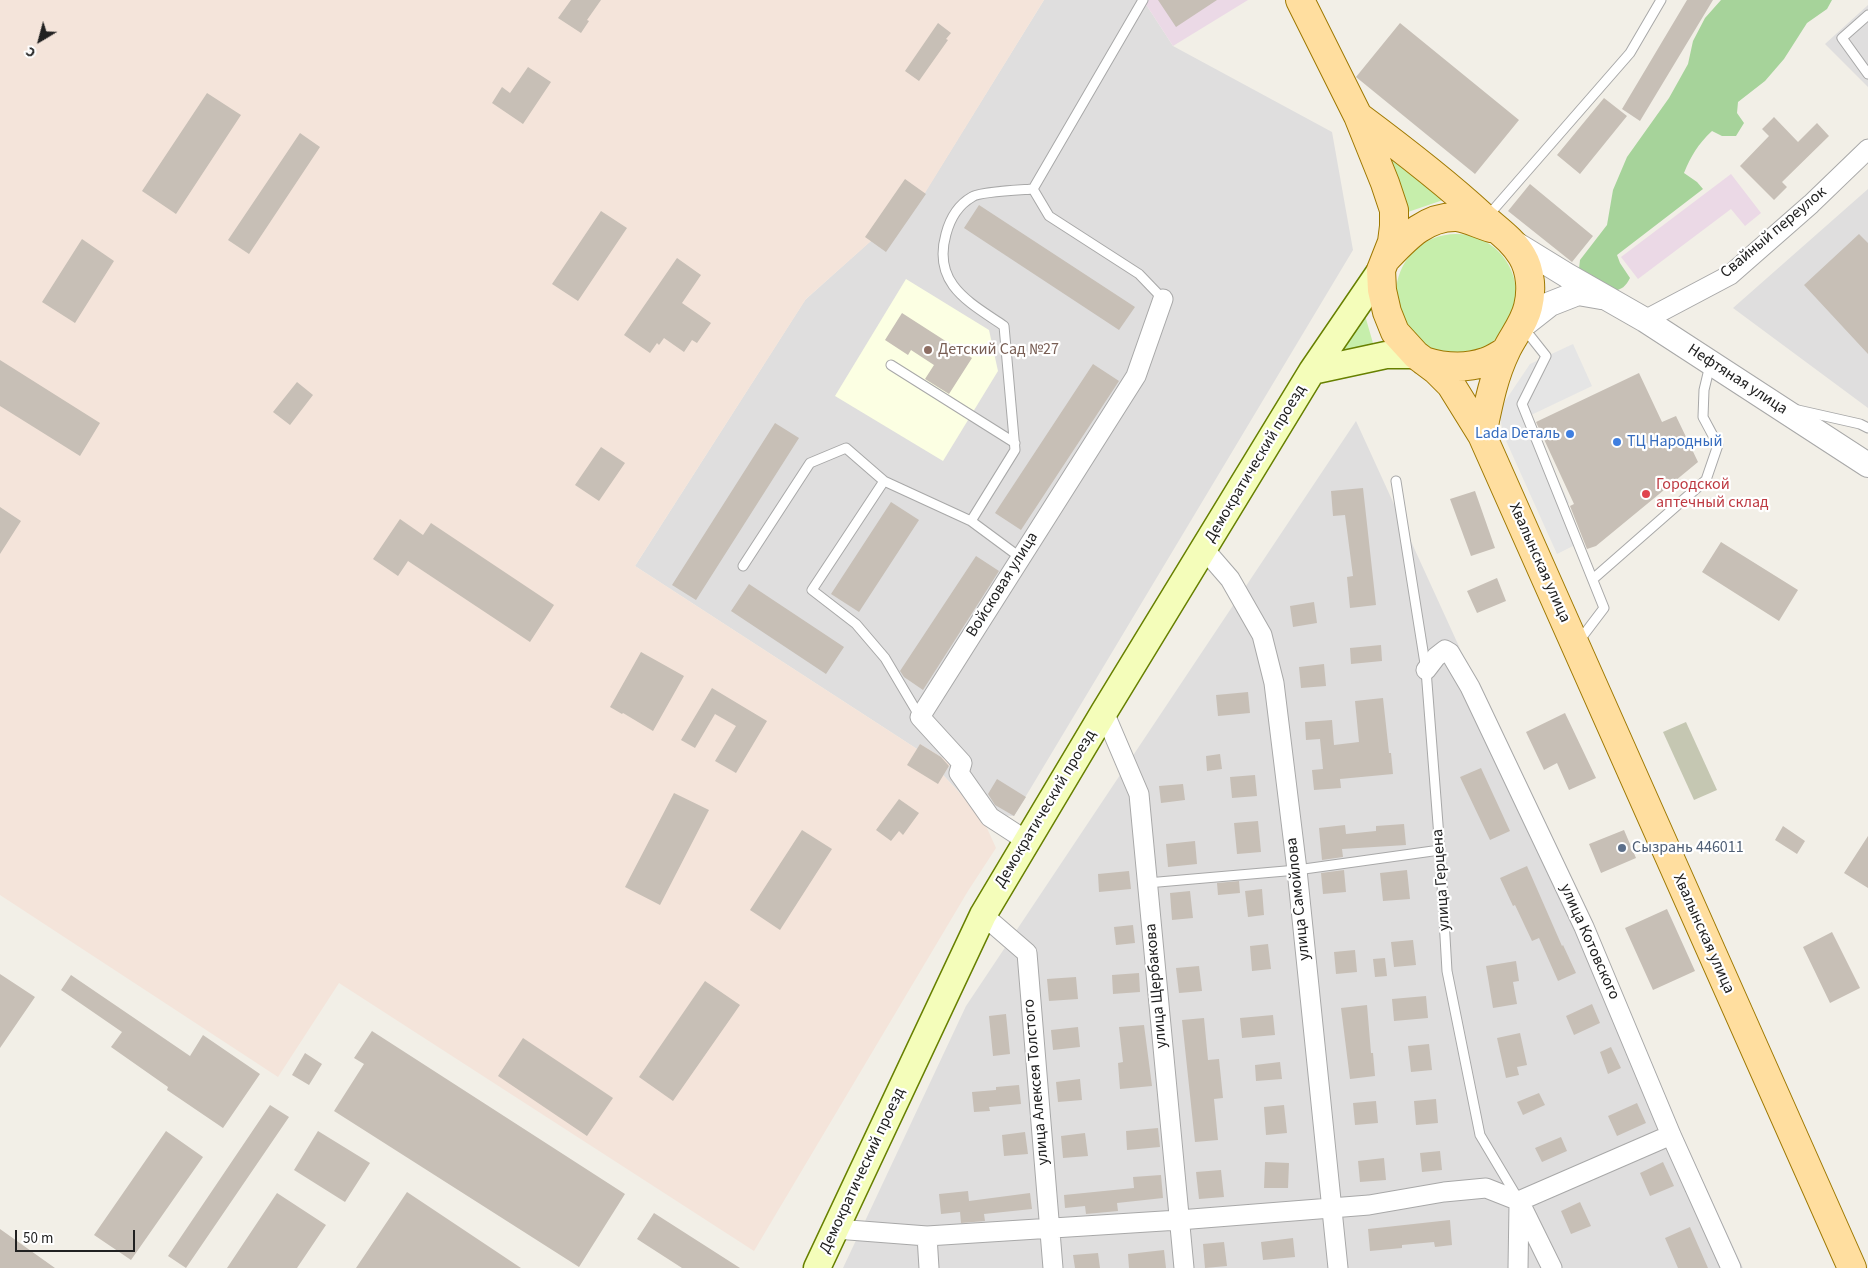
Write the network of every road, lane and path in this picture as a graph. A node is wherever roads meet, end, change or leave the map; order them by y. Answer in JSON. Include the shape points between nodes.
{"nodes":[{"id":1,"x":1142,"y":0,"type":"edge"},
{"id":2,"x":1300,"y":0,"type":"edge"},
{"id":3,"x":1661,"y":0,"type":"edge"},
{"id":4,"x":1868,"y":15,"type":"edge"},
{"id":5,"x":1868,"y":74,"type":"edge"},
{"id":6,"x":1358,"y":116,"type":"junction"},
{"id":7,"x":1868,"y":149,"type":"edge"},
{"id":8,"x":1032,"y":189,"type":"junction"},
{"id":9,"x":1499,"y":230,"type":"junction"},
{"id":10,"x":1383,"y":266,"type":"junction"},
{"id":11,"x":1606,"y":298,"type":"junction"},
{"id":12,"x":1163,"y":299,"type":"joint"},
{"id":13,"x":1645,"y":320,"type":"junction"},
{"id":14,"x":1522,"y":326,"type":"junction"},
{"id":15,"x":1506,"y":351,"type":"junction"},
{"id":16,"x":1420,"y":358,"type":"junction"},
{"id":17,"x":1710,"y":362,"type":"junction"},
{"id":18,"x":891,"y":365,"type":"dead end"},
{"id":19,"x":1312,"y":372,"type":"junction"},
{"id":20,"x":1776,"y":405,"type":"junction"},
{"id":21,"x":1868,"y":428,"type":"edge"},
{"id":22,"x":1482,"y":435,"type":"junction"},
{"id":23,"x":1014,"y":443,"type":"junction"},
{"id":24,"x":1868,"y":465,"type":"edge"},
{"id":25,"x":1396,"y":481,"type":"dead end"},
{"id":26,"x":884,"y":482,"type":"junction"},
{"id":27,"x":971,"y":521,"type":"junction"},
{"id":28,"x":1204,"y":549,"type":"junction"},
{"id":29,"x":1021,"y":558,"type":"junction"},
{"id":30,"x":743,"y":566,"type":"dead end"},
{"id":31,"x":1593,"y":579,"type":"junction"},
{"id":32,"x":1575,"y":645,"type":"junction"},
{"id":33,"x":1426,"y":670,"type":"junction"},
{"id":34,"x":1104,"y":712,"type":"junction"},
{"id":35,"x":920,"y":717,"type":"junction"},
{"id":36,"x":1027,"y":842,"type":"junction"},
{"id":37,"x":1440,"y":850,"type":"junction"},
{"id":38,"x":1297,"y":870,"type":"junction"},
{"id":39,"x":1147,"y":884,"type":"junction"},
{"id":40,"x":983,"y":915,"type":"junction"},
{"id":41,"x":1672,"y":1135,"type":"junction"},
{"id":42,"x":1519,"y":1201,"type":"junction"},
{"id":43,"x":1332,"y":1209,"type":"junction"},
{"id":44,"x":1179,"y":1220,"type":"junction"},
{"id":45,"x":1049,"y":1228,"type":"junction"},
{"id":46,"x":836,"y":1229,"type":"junction"},
{"id":47,"x":927,"y":1236,"type":"junction"},
{"id":48,"x":817,"y":1268,"type":"edge"},
{"id":49,"x":930,"y":1268,"type":"edge"},
{"id":50,"x":1053,"y":1268,"type":"edge"},
{"id":51,"x":1184,"y":1268,"type":"edge"},
{"id":52,"x":1338,"y":1268,"type":"edge"},
{"id":53,"x":1518,"y":1268,"type":"edge"},
{"id":54,"x":1552,"y":1268,"type":"edge"},
{"id":55,"x":1731,"y":1268,"type":"edge"},
{"id":56,"x":1852,"y":1268,"type":"edge"}],
"edges":[{"from":1,"to":8,"type":"lane"},
{"from":2,"to":6,"type":"main road"},
{"from":3,"to":9,"type":"lane","via":[[1630,53]]},
{"from":4,"to":5,"type":"lane","via":[[1842,38]]},
{"from":6,"to":9,"type":"main road"},
{"from":6,"to":10,"type":"main road","via":[[1394,210],[1392,242]]},
{"from":7,"to":13,"type":"street","name":"Свайный переулок","via":[[1730,274]]},
{"from":8,"to":12,"type":"lane","via":[[1049,216],[1139,274]]},
{"from":8,"to":23,"type":"lane","via":[[972,196],[951,217],[943,256],[946,276],[962,297],[1004,326]]},
{"from":9,"to":10,"type":"main road","via":[[1457,217],[1433,220],[1410,234]]},
{"from":9,"to":11,"type":"street","name":"Нефтяная улица"},
{"from":9,"to":14,"type":"main road","via":[[1523,257],[1529,274],[1528,308]]},
{"from":10,"to":16,"type":"main road","via":[[1382,290],[1395,332]]},
{"from":10,"to":19,"type":"main road","name":"Демократический проезд"},
{"from":11,"to":13,"type":"street","name":"Нефтяная улица"},
{"from":11,"to":14,"type":"street","via":[[1578,293],[1550,304]]},
{"from":12,"to":29,"type":"street","name":"Войсковая улица","via":[[1136,376]]},
{"from":13,"to":17,"type":"street","name":"Нефтяная улица"},
{"from":14,"to":15,"type":"main road"},
{"from":14,"to":31,"type":"lane","via":[[1546,356],[1522,404]]},
{"from":15,"to":16,"type":"main road","via":[[1484,362],[1462,366],[1439,366]]},
{"from":15,"to":22,"type":"main road","via":[[1491,391]]},
{"from":16,"to":19,"type":"main road","via":[[1386,355]]},
{"from":16,"to":22,"type":"main road","name":"Хвалынская улица","via":[[1451,385]]},
{"from":17,"to":20,"type":"street","name":"Нефтяная улица"},
{"from":17,"to":31,"type":"lane","via":[[1703,417],[1718,445],[1706,480]]},
{"from":18,"to":23,"type":"lane"},
{"from":19,"to":28,"type":"main road","name":"Демократический проезд"},
{"from":20,"to":21,"type":"lane"},
{"from":20,"to":24,"type":"street","name":"Нефтяная улица"},
{"from":22,"to":32,"type":"main road","name":"Хвалынская улица"},
{"from":23,"to":27,"type":"lane","via":[[1015,450]]},
{"from":25,"to":33,"type":"lane","name":"улица Герцена"},
{"from":26,"to":27,"type":"lane"},
{"from":26,"to":30,"type":"lane","via":[[846,448],[810,462]]},
{"from":26,"to":35,"type":"lane","via":[[812,590],[856,624],[885,658]]},
{"from":27,"to":29,"type":"lane"},
{"from":28,"to":34,"type":"main road","name":"Демократический проезд"},
{"from":28,"to":38,"type":"street","name":"улица Самойлова","via":[[1230,579],[1262,635],[1274,683]]},
{"from":29,"to":35,"type":"street","name":"Войсковая улица"},
{"from":31,"to":32,"type":"lane","via":[[1604,608]]},
{"from":32,"to":56,"type":"main road","name":"Хвалынская улица"},
{"from":33,"to":37,"type":"lane","name":"улица Герцена"},
{"from":33,"to":41,"type":"street","name":"улица Котовского","via":[[1445,650],[1450,653],[1470,688],[1584,927]]},
{"from":34,"to":36,"type":"main road","name":"Демократический проезд"},
{"from":34,"to":39,"type":"street","name":"улица Щербакова","via":[[1139,794]]},
{"from":35,"to":36,"type":"street","via":[[962,763],[959,773],[990,817]]},
{"from":36,"to":40,"type":"main road","name":"Демократический проезд"},
{"from":37,"to":38,"type":"lane"},
{"from":37,"to":42,"type":"lane","name":"улица Герцена","via":[[1447,971],[1480,1135]]},
{"from":38,"to":39,"type":"lane"},
{"from":38,"to":43,"type":"street","name":"улица Самойлова"},
{"from":39,"to":44,"type":"street","name":"улица Щербакова"},
{"from":40,"to":45,"type":"street","name":"улица Алексея Толстого","via":[[1027,953]]},
{"from":40,"to":46,"type":"main road","name":"Демократический проезд"},
{"from":41,"to":42,"type":"street"},
{"from":41,"to":55,"type":"street","name":"улица Котовского"},
{"from":42,"to":43,"type":"street","via":[[1486,1188]]},
{"from":42,"to":53,"type":"street"},
{"from":42,"to":54,"type":"street"},
{"from":43,"to":44,"type":"street"},
{"from":43,"to":52,"type":"street","name":"улица Самойлова"},
{"from":44,"to":45,"type":"street"},
{"from":44,"to":51,"type":"street","name":"улица Щербакова"},
{"from":45,"to":47,"type":"street"},
{"from":45,"to":50,"type":"street","name":"улица Алексея Толстого"},
{"from":46,"to":47,"type":"street"},
{"from":46,"to":48,"type":"main road","name":"Демократический проезд"},
{"from":47,"to":49,"type":"street"}]}
